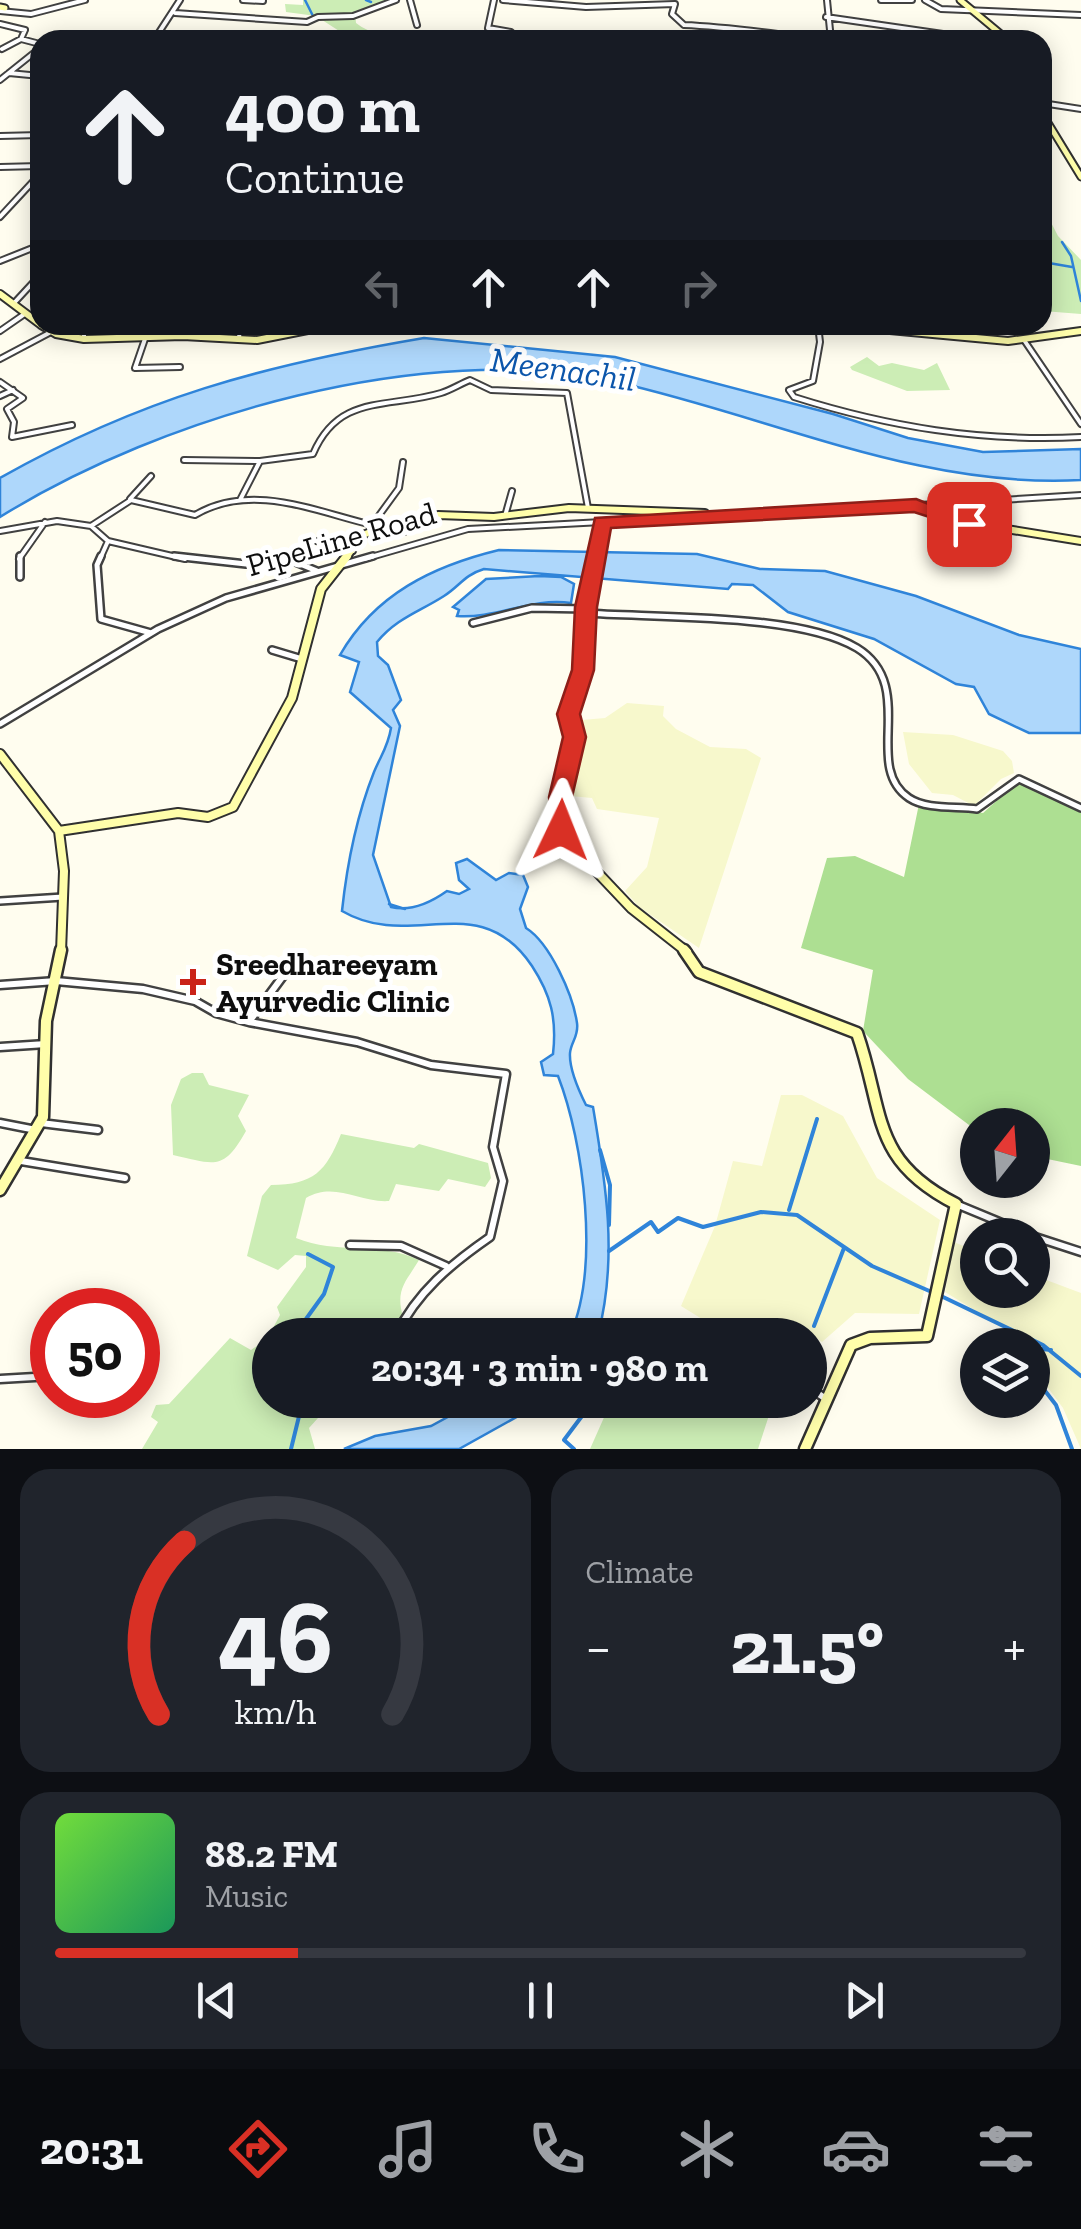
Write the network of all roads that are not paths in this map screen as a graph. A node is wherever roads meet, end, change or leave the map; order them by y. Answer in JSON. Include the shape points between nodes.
{"nodes":[{"id":1,"x":85,"y":0,"type":"edge"},
{"id":2,"x":180,"y":0,"type":"edge"},
{"id":3,"x":243,"y":0,"type":"edge"},
{"id":4,"x":396,"y":0,"type":"edge"},
{"id":5,"x":410,"y":0,"type":"edge"},
{"id":6,"x":491,"y":0,"type":"edge"},
{"id":7,"x":503,"y":0,"type":"edge"},
{"id":8,"x":827,"y":0,"type":"edge"},
{"id":9,"x":881,"y":0,"type":"edge"},
{"id":10,"x":912,"y":0,"type":"edge"},
{"id":11,"x":926,"y":0,"type":"edge"},
{"id":12,"x":960,"y":0,"type":"edge"},
{"id":13,"x":263,"y":1,"type":"edge"},
{"id":14,"x":2,"y":9,"type":"edge"},
{"id":15,"x":970,"y":9,"type":"junction"},
{"id":16,"x":175,"y":13,"type":"junction"},
{"id":17,"x":1081,"y":15,"type":"edge"},
{"id":18,"x":826,"y":17,"type":"junction"},
{"id":19,"x":0,"y":24,"type":"edge"},
{"id":20,"x":417,"y":25,"type":"dead end"},
{"id":21,"x":162,"y":30,"type":"edge"},
{"id":22,"x":500,"y":30,"type":"edge"},
{"id":23,"x":768,"y":30,"type":"edge"},
{"id":24,"x":828,"y":30,"type":"edge"},
{"id":25,"x":915,"y":30,"type":"edge"},
{"id":26,"x":996,"y":30,"type":"edge"},
{"id":27,"x":21,"y":39,"type":"junction"},
{"id":28,"x":30,"y":42,"type":"edge"},
{"id":29,"x":2,"y":49,"type":"edge"},
{"id":30,"x":30,"y":54,"type":"edge"},
{"id":31,"x":8,"y":73,"type":"junction"},
{"id":32,"x":30,"y":74,"type":"edge"},
{"id":33,"x":0,"y":80,"type":"edge"},
{"id":34,"x":1052,"y":105,"type":"edge"},
{"id":35,"x":1081,"y":109,"type":"edge"},
{"id":36,"x":1052,"y":129,"type":"edge"},
{"id":37,"x":0,"y":136,"type":"edge"},
{"id":38,"x":30,"y":136,"type":"edge"},
{"id":39,"x":30,"y":166,"type":"edge"},
{"id":40,"x":0,"y":167,"type":"edge"},
{"id":41,"x":1081,"y":177,"type":"edge"},
{"id":42,"x":30,"y":184,"type":"edge"},
{"id":43,"x":0,"y":216,"type":"edge"},
{"id":44,"x":30,"y":250,"type":"edge"},
{"id":45,"x":0,"y":261,"type":"edge"},
{"id":46,"x":30,"y":285,"type":"edge"},
{"id":47,"x":0,"y":294,"type":"edge"},
{"id":48,"x":14,"y":302,"type":"junction"},
{"id":49,"x":26,"y":313,"type":"junction"},
{"id":50,"x":30,"y":316,"type":"edge"},
{"id":51,"x":0,"y":331,"type":"edge"},
{"id":52,"x":1081,"y":332,"type":"edge"},
{"id":53,"x":45,"y":335,"type":"edge"},
{"id":54,"x":65,"y":335,"type":"edge"},
{"id":55,"x":84,"y":335,"type":"edge"},
{"id":56,"x":274,"y":335,"type":"edge"},
{"id":57,"x":819,"y":335,"type":"edge"},
{"id":58,"x":918,"y":335,"type":"edge"},
{"id":59,"x":146,"y":336,"type":"junction"},
{"id":60,"x":195,"y":336,"type":"joint"},
{"id":61,"x":239,"y":337,"type":"joint"},
{"id":62,"x":84,"y":339,"type":"junction"},
{"id":63,"x":1024,"y":340,"type":"junction"},
{"id":64,"x":0,"y":359,"type":"edge"},
{"id":65,"x":180,"y":366,"type":"dead end"},
{"id":66,"x":0,"y":382,"type":"edge"},
{"id":67,"x":13,"y":390,"type":"junction"},
{"id":68,"x":0,"y":396,"type":"edge"},
{"id":69,"x":1081,"y":424,"type":"edge"},
{"id":70,"x":72,"y":425,"type":"dead end"},
{"id":71,"x":12,"y":437,"type":"junction"},
{"id":72,"x":1081,"y":437,"type":"edge"},
{"id":73,"x":0,"y":439,"type":"edge"},
{"id":74,"x":184,"y":460,"type":"dead end"},
{"id":75,"x":260,"y":462,"type":"junction"},
{"id":76,"x":403,"y":462,"type":"dead end"},
{"id":77,"x":151,"y":476,"type":"dead end"},
{"id":78,"x":512,"y":490,"type":"dead end"},
{"id":79,"x":1081,"y":496,"type":"edge"},
{"id":80,"x":240,"y":500,"type":"junction"},
{"id":81,"x":128,"y":501,"type":"junction"},
{"id":82,"x":916,"y":506,"type":"junction"},
{"id":83,"x":588,"y":508,"type":"junction"},
{"id":84,"x":728,"y":515,"type":"junction"},
{"id":85,"x":505,"y":516,"type":"junction"},
{"id":86,"x":45,"y":522,"type":"junction"},
{"id":87,"x":602,"y":522,"type":"junction"},
{"id":88,"x":90,"y":526,"type":"junction"},
{"id":89,"x":370,"y":529,"type":"junction"},
{"id":90,"x":0,"y":530,"type":"edge"},
{"id":91,"x":312,"y":540,"type":"dead end"},
{"id":92,"x":1081,"y":541,"type":"edge"},
{"id":93,"x":108,"y":542,"type":"junction"},
{"id":94,"x":352,"y":551,"type":"junction"},
{"id":95,"x":343,"y":564,"type":"junction"},
{"id":96,"x":317,"y":571,"type":"junction"},
{"id":97,"x":20,"y":576,"type":"dead end"},
{"id":98,"x":586,"y":611,"type":"junction"},
{"id":99,"x":473,"y":623,"type":"dead end"},
{"id":100,"x":152,"y":633,"type":"junction"},
{"id":101,"x":272,"y":650,"type":"dead end"},
{"id":102,"x":302,"y":659,"type":"junction"},
{"id":103,"x":0,"y":724,"type":"edge"},
{"id":104,"x":0,"y":754,"type":"edge"},
{"id":105,"x":1081,"y":808,"type":"edge"},
{"id":106,"x":59,"y":831,"type":"junction"},
{"id":107,"x":63,"y":897,"type":"junction"},
{"id":108,"x":0,"y":901,"type":"edge"},
{"id":109,"x":289,"y":968,"type":"dead end"},
{"id":110,"x":56,"y":981,"type":"junction"},
{"id":111,"x":0,"y":985,"type":"edge"},
{"id":112,"x":249,"y":1022,"type":"junction"},
{"id":113,"x":46,"y":1044,"type":"junction"},
{"id":114,"x":0,"y":1047,"type":"edge"},
{"id":115,"x":0,"y":1123,"type":"edge"},
{"id":116,"x":39,"y":1127,"type":"junction"},
{"id":117,"x":98,"y":1130,"type":"dead end"},
{"id":118,"x":21,"y":1161,"type":"junction"},
{"id":119,"x":125,"y":1178,"type":"dead end"},
{"id":120,"x":0,"y":1190,"type":"edge"},
{"id":121,"x":956,"y":1204,"type":"junction"},
{"id":122,"x":990,"y":1218,"type":"edge"},
{"id":123,"x":1050,"y":1241,"type":"edge"},
{"id":124,"x":350,"y":1245,"type":"dead end"},
{"id":125,"x":1081,"y":1252,"type":"edge"},
{"id":126,"x":446,"y":1266,"type":"junction"},
{"id":127,"x":404,"y":1318,"type":"edge"},
{"id":128,"x":30,"y":1377,"type":"edge"},
{"id":129,"x":0,"y":1379,"type":"edge"},
{"id":130,"x":827,"y":1396,"type":"edge"},
{"id":131,"x":818,"y":1418,"type":"edge"},
{"id":132,"x":805,"y":1449,"type":"edge"}],
"edges":[{"from":1,"to":14,"type":"street","via":[[31,14]]},
{"from":2,"to":16,"type":"street"},
{"from":3,"to":13,"type":"street"},
{"from":4,"to":16,"type":"street","via":[[353,16],[308,22]]},
{"from":5,"to":20,"type":"street"},
{"from":6,"to":22,"type":"street","via":[[488,28]]},
{"from":7,"to":23,"type":"street","via":[[586,7],[675,4],[672,14],[684,25]]},
{"from":8,"to":18,"type":"street"},
{"from":9,"to":10,"type":"street"},
{"from":11,"to":15,"type":"street","via":[[938,9]]},
{"from":12,"to":15,"type":"main road"},
{"from":15,"to":17,"type":"street"},
{"from":15,"to":26,"type":"main road"},
{"from":16,"to":21,"type":"street"},
{"from":18,"to":24,"type":"street"},
{"from":18,"to":25,"type":"street"},
{"from":19,"to":27,"type":"street","via":[[25,30]]},
{"from":27,"to":28,"type":"street"},
{"from":27,"to":29,"type":"street"},
{"from":30,"to":31,"type":"street"},
{"from":31,"to":32,"type":"street"},
{"from":31,"to":33,"type":"street"},
{"from":34,"to":35,"type":"street"},
{"from":36,"to":41,"type":"main road"},
{"from":37,"to":38,"type":"street"},
{"from":39,"to":40,"type":"street"},
{"from":42,"to":43,"type":"street"},
{"from":44,"to":45,"type":"street"},
{"from":46,"to":48,"type":"street"},
{"from":47,"to":48,"type":"main road"},
{"from":48,"to":49,"type":"main road"},
{"from":49,"to":50,"type":"main road"},
{"from":49,"to":51,"type":"street"},
{"from":52,"to":63,"type":"main road"},
{"from":53,"to":64,"type":"street"},
{"from":54,"to":62,"type":"main road"},
{"from":55,"to":62,"type":"street"},
{"from":56,"to":61,"type":"main road"},
{"from":57,"to":72,"type":"street","via":[[813,381],[794,386],[794,397],[966,440]]},
{"from":58,"to":63,"type":"main road"},
{"from":59,"to":60,"type":"main road"},
{"from":59,"to":62,"type":"main road"},
{"from":59,"to":65,"type":"street","via":[[135,368]]},
{"from":60,"to":61,"type":"main road"},
{"from":63,"to":69,"type":"street"},
{"from":66,"to":67,"type":"street"},
{"from":67,"to":68,"type":"street"},
{"from":67,"to":71,"type":"street","via":[[24,400],[6,409],[14,422]]},
{"from":70,"to":71,"type":"street"},
{"from":71,"to":73,"type":"street"},
{"from":74,"to":75,"type":"street"},
{"from":75,"to":80,"type":"street"},
{"from":75,"to":83,"type":"street","via":[[312,454],[319,432],[334,418],[470,380],[491,390],[562,390]]},
{"from":76,"to":89,"type":"street","via":[[399,488]]},
{"from":77,"to":81,"type":"street"},
{"from":78,"to":85,"type":"street"},
{"from":79,"to":82,"type":"street"},
{"from":80,"to":81,"type":"street","via":[[206,505],[195,515]]},
{"from":80,"to":89,"type":"street","via":[[295,506]]},
{"from":81,"to":88,"type":"street"},
{"from":82,"to":84,"type":"main road"},
{"from":82,"to":92,"type":"main road","via":[[969,524]]},
{"from":83,"to":84,"type":"main road"},
{"from":83,"to":85,"type":"main road"},
{"from":84,"to":87,"type":"main road","name":"PipeLine Road"},
{"from":85,"to":89,"type":"main road","via":[[438,515],[404,531]]},
{"from":86,"to":88,"type":"street"},
{"from":86,"to":90,"type":"street"},
{"from":86,"to":97,"type":"street","via":[[18,558]]},
{"from":87,"to":95,"type":"street","name":"PipeLine Road","via":[[468,530]]},
{"from":87,"to":98,"type":"main road"},
{"from":88,"to":93,"type":"street"},
{"from":89,"to":94,"type":"main road"},
{"from":91,"to":94,"type":"street"},
{"from":93,"to":96,"type":"street","via":[[196,561],[246,564],[283,557]]},
{"from":93,"to":100,"type":"street","via":[[97,565],[101,619]]},
{"from":94,"to":95,"type":"main road"},
{"from":95,"to":96,"type":"street","name":"PipeLine Road"},
{"from":95,"to":102,"type":"main road","via":[[321,589]]},
{"from":96,"to":100,"type":"street","name":"PipeLine Road","via":[[194,610]]},
{"from":98,"to":99,"type":"street","via":[[532,608]]},
{"from":98,"to":105,"type":"street","via":[[840,639],[862,651],[892,695],[887,761],[905,795],[977,810],[1019,779]]},
{"from":98,"to":121,"type":"main road","via":[[583,670],[569,714],[574,737],[560,797],[562,835],[631,908],[693,957],[700,972],[856,1033],[894,1160],[931,1193]]},
{"from":100,"to":103,"type":"street","name":"PipeLine Road"},
{"from":101,"to":102,"type":"street"},
{"from":102,"to":106,"type":"main road","via":[[292,698],[233,807],[208,816]]},
{"from":104,"to":106,"type":"main road"},
{"from":106,"to":107,"type":"main road"},
{"from":107,"to":108,"type":"street"},
{"from":107,"to":110,"type":"main road"},
{"from":109,"to":112,"type":"street"},
{"from":110,"to":111,"type":"street"},
{"from":110,"to":112,"type":"street","via":[[143,989]]},
{"from":110,"to":113,"type":"main road"},
{"from":112,"to":126,"type":"street","via":[[358,1042],[431,1066],[506,1074],[493,1148],[503,1181],[490,1237]]},
{"from":113,"to":114,"type":"street"},
{"from":113,"to":116,"type":"main road"},
{"from":115,"to":116,"type":"street"},
{"from":116,"to":117,"type":"street"},
{"from":116,"to":118,"type":"main road"},
{"from":118,"to":119,"type":"street"},
{"from":118,"to":120,"type":"main road"},
{"from":121,"to":122,"type":"street"},
{"from":121,"to":130,"type":"main road","via":[[927,1336],[851,1345]]},
{"from":123,"to":125,"type":"street"},
{"from":124,"to":126,"type":"street","via":[[402,1246]]},
{"from":126,"to":127,"type":"street"},
{"from":128,"to":129,"type":"street"},
{"from":131,"to":132,"type":"main road"}]}
